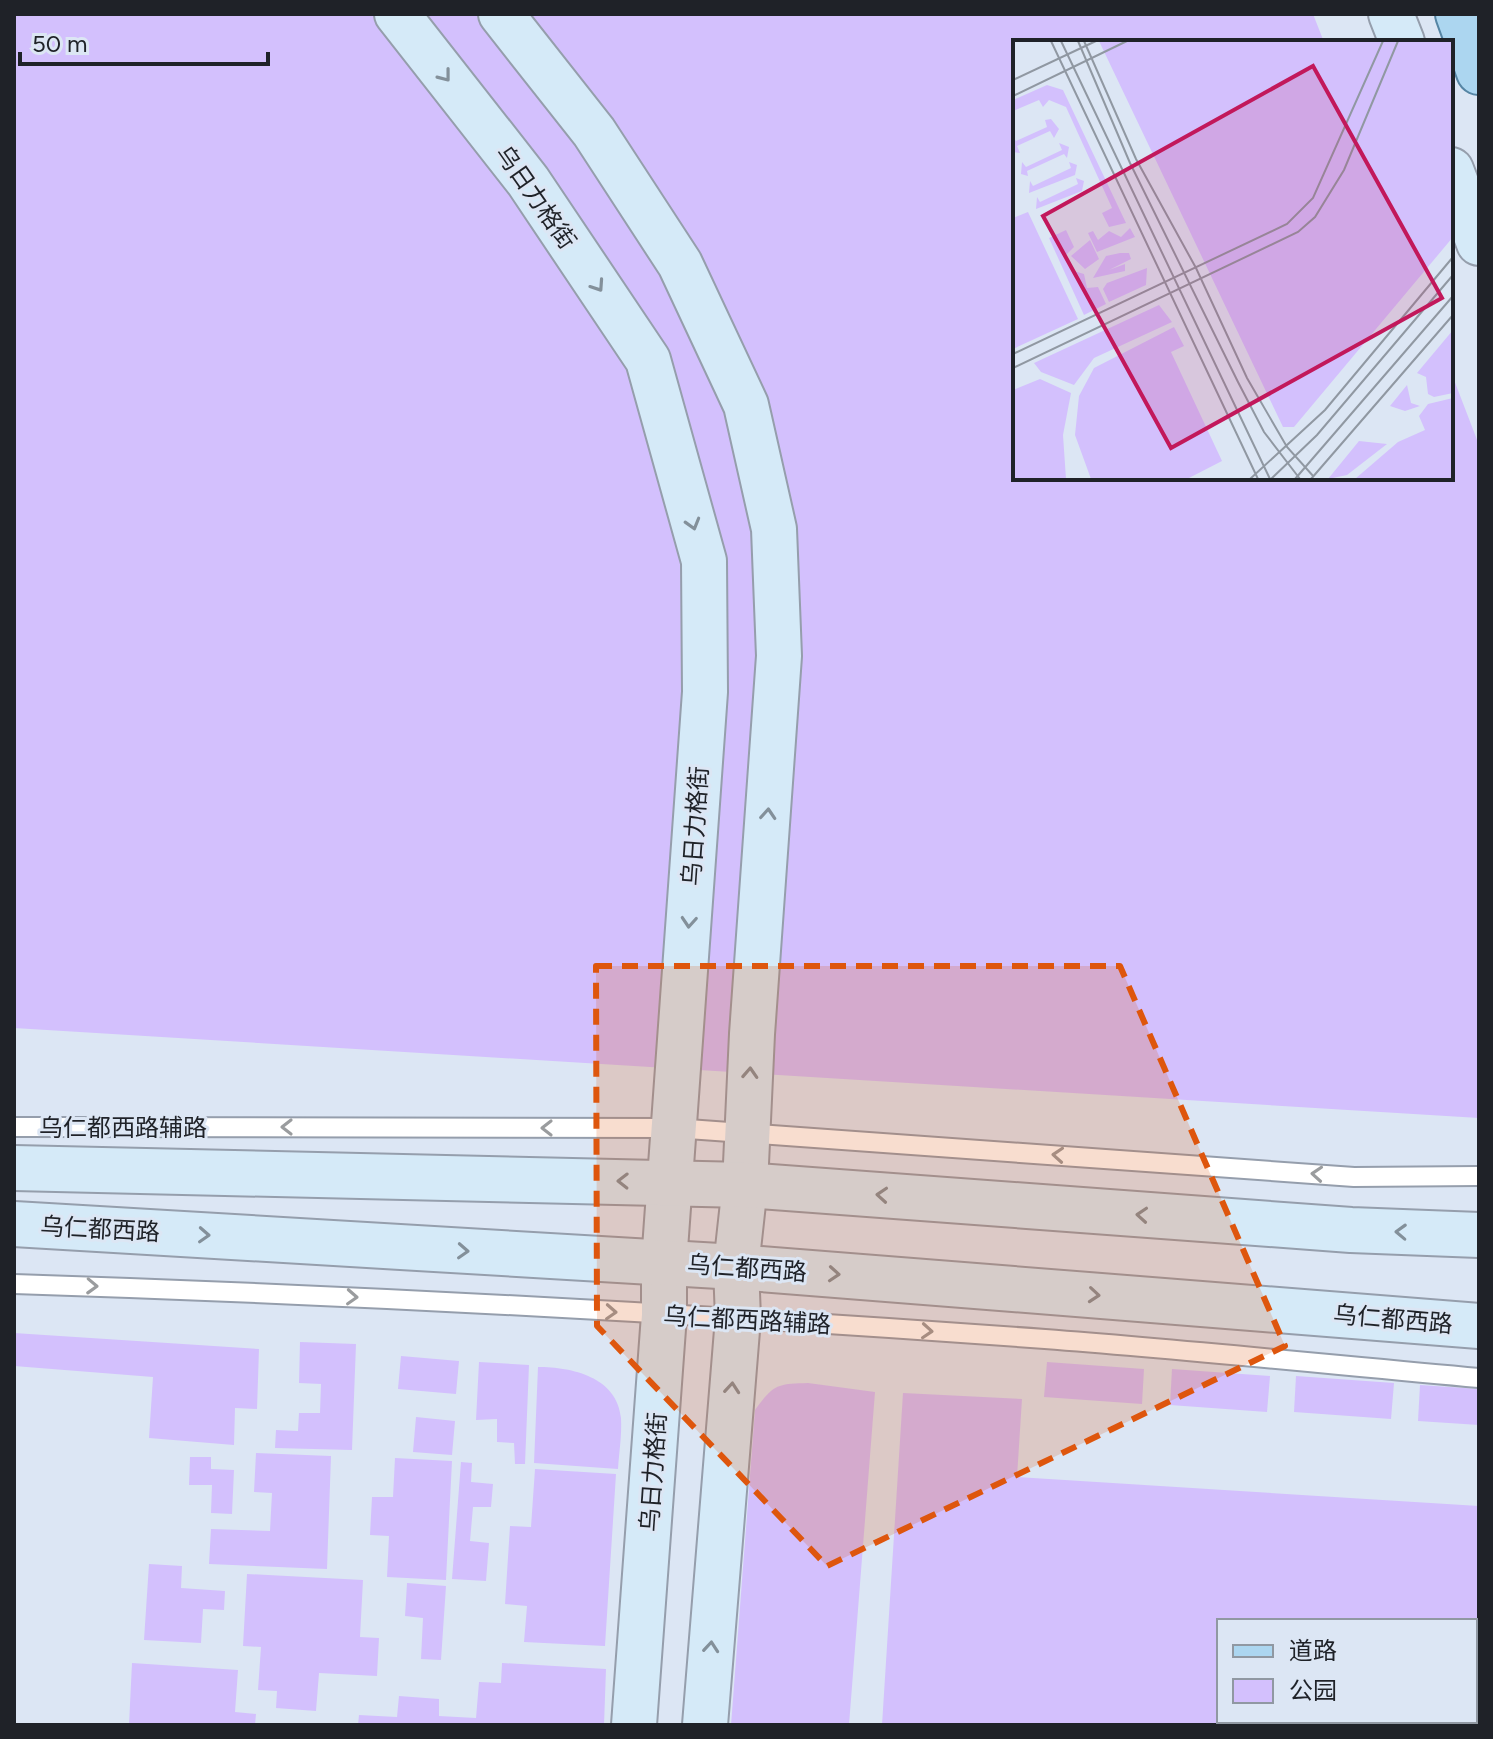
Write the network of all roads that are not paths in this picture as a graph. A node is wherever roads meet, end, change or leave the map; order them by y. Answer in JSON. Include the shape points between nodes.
{"nodes":[{"id":1,"x":397,"y":14,"type":"edge"},
{"id":2,"x":501,"y":14,"type":"edge"},
{"id":3,"x":1391,"y":14,"type":"edge"},
{"id":4,"x":1458,"y":14,"type":"edge"},
{"id":5,"x":1401,"y":40,"type":"edge"},
{"id":6,"x":1479,"y":72,"type":"edge"},
{"id":7,"x":1453,"y":175,"type":"edge"},
{"id":8,"x":1479,"y":243,"type":"edge"},
{"id":9,"x":14,"y":1127,"type":"edge"},
{"id":10,"x":674,"y":1128,"type":"junction"},
{"id":11,"x":747,"y":1132,"type":"junction"},
{"id":12,"x":14,"y":1168,"type":"edge"},
{"id":13,"x":1479,"y":1176,"type":"edge"},
{"id":14,"x":670,"y":1182,"type":"junction"},
{"id":15,"x":745,"y":1185,"type":"junction"},
{"id":16,"x":14,"y":1224,"type":"edge"},
{"id":17,"x":1479,"y":1235,"type":"edge"},
{"id":18,"x":664,"y":1263,"type":"junction"},
{"id":19,"x":736,"y":1267,"type":"junction"},
{"id":20,"x":14,"y":1284,"type":"edge"},
{"id":21,"x":664,"y":1315,"type":"junction"},
{"id":22,"x":738,"y":1318,"type":"junction"},
{"id":23,"x":1479,"y":1326,"type":"edge"},
{"id":24,"x":1479,"y":1378,"type":"edge"},
{"id":25,"x":634,"y":1725,"type":"edge"},
{"id":26,"x":705,"y":1725,"type":"edge"}],
"edges":[{"from":1,"to":10,"type":"street","name":"乌日力格街","one_way":true,"via":[[528,181],[648,360],[704,561],[705,692]]},
{"from":11,"to":2,"type":"street","one_way":true,"via":[[779,656],[774,529],[746,405],[680,264],[594,132]]},
{"from":3,"to":5,"type":"street"},
{"from":4,"to":6,"type":"main road"},
{"from":7,"to":8,"type":"street"},
{"from":10,"to":9,"type":"lane","name":"乌仁都西路辅路","one_way":true},
{"from":10,"to":11,"type":"lane","name":"乌仁都西路辅路"},
{"from":10,"to":14,"type":"street","name":"乌日力格街"},
{"from":13,"to":11,"type":"lane","name":"乌仁都西路辅路","one_way":true,"via":[[1354,1177]]},
{"from":11,"to":15,"type":"street"},
{"from":14,"to":12,"type":"street","one_way":true},
{"from":14,"to":15,"type":"street"},
{"from":14,"to":18,"type":"street","name":"乌日力格街"},
{"from":17,"to":15,"type":"street","one_way":true},
{"from":15,"to":19,"type":"street"},
{"from":16,"to":18,"type":"street","name":"乌仁都西路","one_way":true},
{"from":18,"to":19,"type":"street","name":"乌仁都西路"},
{"from":18,"to":21,"type":"street","name":"乌日力格街"},
{"from":19,"to":22,"type":"street"},
{"from":19,"to":23,"type":"street","name":"乌仁都西路","one_way":true},
{"from":20,"to":21,"type":"lane","name":"乌仁都西路辅路","one_way":true},
{"from":21,"to":22,"type":"lane","name":"乌仁都西路辅路"},
{"from":21,"to":25,"type":"street","name":"乌日力格街"},
{"from":22,"to":24,"type":"lane","name":"乌仁都西路辅路","one_way":true},
{"from":26,"to":22,"type":"street","one_way":true}]}
